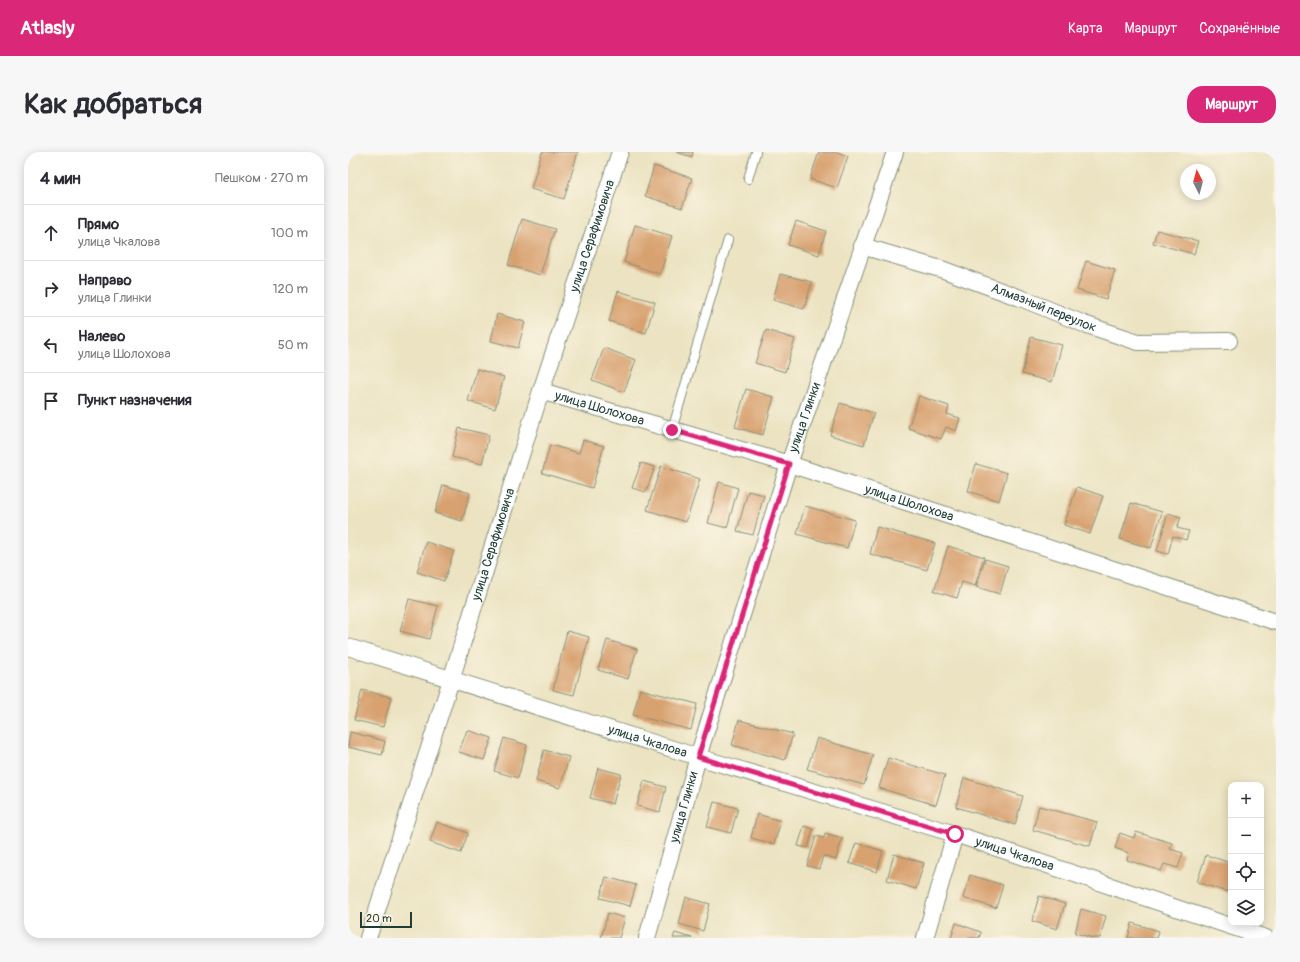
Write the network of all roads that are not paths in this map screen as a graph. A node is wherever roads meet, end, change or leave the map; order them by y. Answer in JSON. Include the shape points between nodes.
{"nodes":[{"id":1,"x":620,"y":152,"type":"edge"},
{"id":2,"x":756,"y":152,"type":"edge"},
{"id":3,"x":895,"y":152,"type":"edge"},
{"id":4,"x":748,"y":179,"type":"dead end"},
{"id":5,"x":728,"y":240,"type":"dead end"},
{"id":6,"x":862,"y":246,"type":"junction"},
{"id":7,"x":1229,"y":341,"type":"dead end"},
{"id":8,"x":540,"y":391,"type":"junction"},
{"id":9,"x":672,"y":430,"type":"junction"},
{"id":10,"x":789,"y":464,"type":"junction"},
{"id":11,"x":1276,"y":622,"type":"edge"},
{"id":12,"x":348,"y":647,"type":"edge"},
{"id":13,"x":451,"y":680,"type":"junction"},
{"id":14,"x":698,"y":757,"type":"junction"},
{"id":15,"x":955,"y":834,"type":"junction"},
{"id":16,"x":1232,"y":933,"type":"edge"},
{"id":17,"x":368,"y":938,"type":"edge"},
{"id":18,"x":647,"y":938,"type":"edge"},
{"id":19,"x":925,"y":938,"type":"edge"},
{"id":20,"x":1266,"y":938,"type":"edge"}],
"edges":[{"from":1,"to":8,"type":"street","name":"улица Серафимовича"},
{"from":2,"to":4,"type":"lane"},
{"from":3,"to":6,"type":"street","name":"улица Глинки"},
{"from":5,"to":9,"type":"lane"},
{"from":6,"to":7,"type":"street","name":"Алмазный переулок","via":[[944,270],[1138,342]]},
{"from":6,"to":10,"type":"street","name":"улица Глинки"},
{"from":8,"to":9,"type":"street","name":"улица Шолохова"},
{"from":8,"to":13,"type":"street","name":"улица Серафимовича"},
{"from":9,"to":10,"type":"street","name":"улица Шолохова"},
{"from":10,"to":11,"type":"street","name":"улица Шолохова"},
{"from":10,"to":14,"type":"street","name":"улица Глинки"},
{"from":12,"to":13,"type":"street","name":"улица Чкалова"},
{"from":13,"to":14,"type":"street","name":"улица Чкалова"},
{"from":13,"to":17,"type":"street","name":"улица Серафимовича"},
{"from":14,"to":15,"type":"street","name":"улица Чкалова"},
{"from":14,"to":18,"type":"street","name":"улица Глинки"},
{"from":15,"to":16,"type":"street","name":"улица Чкалова"},
{"from":15,"to":19,"type":"street"},
{"from":16,"to":20,"type":"street","name":"улица Чкалова"}]}
